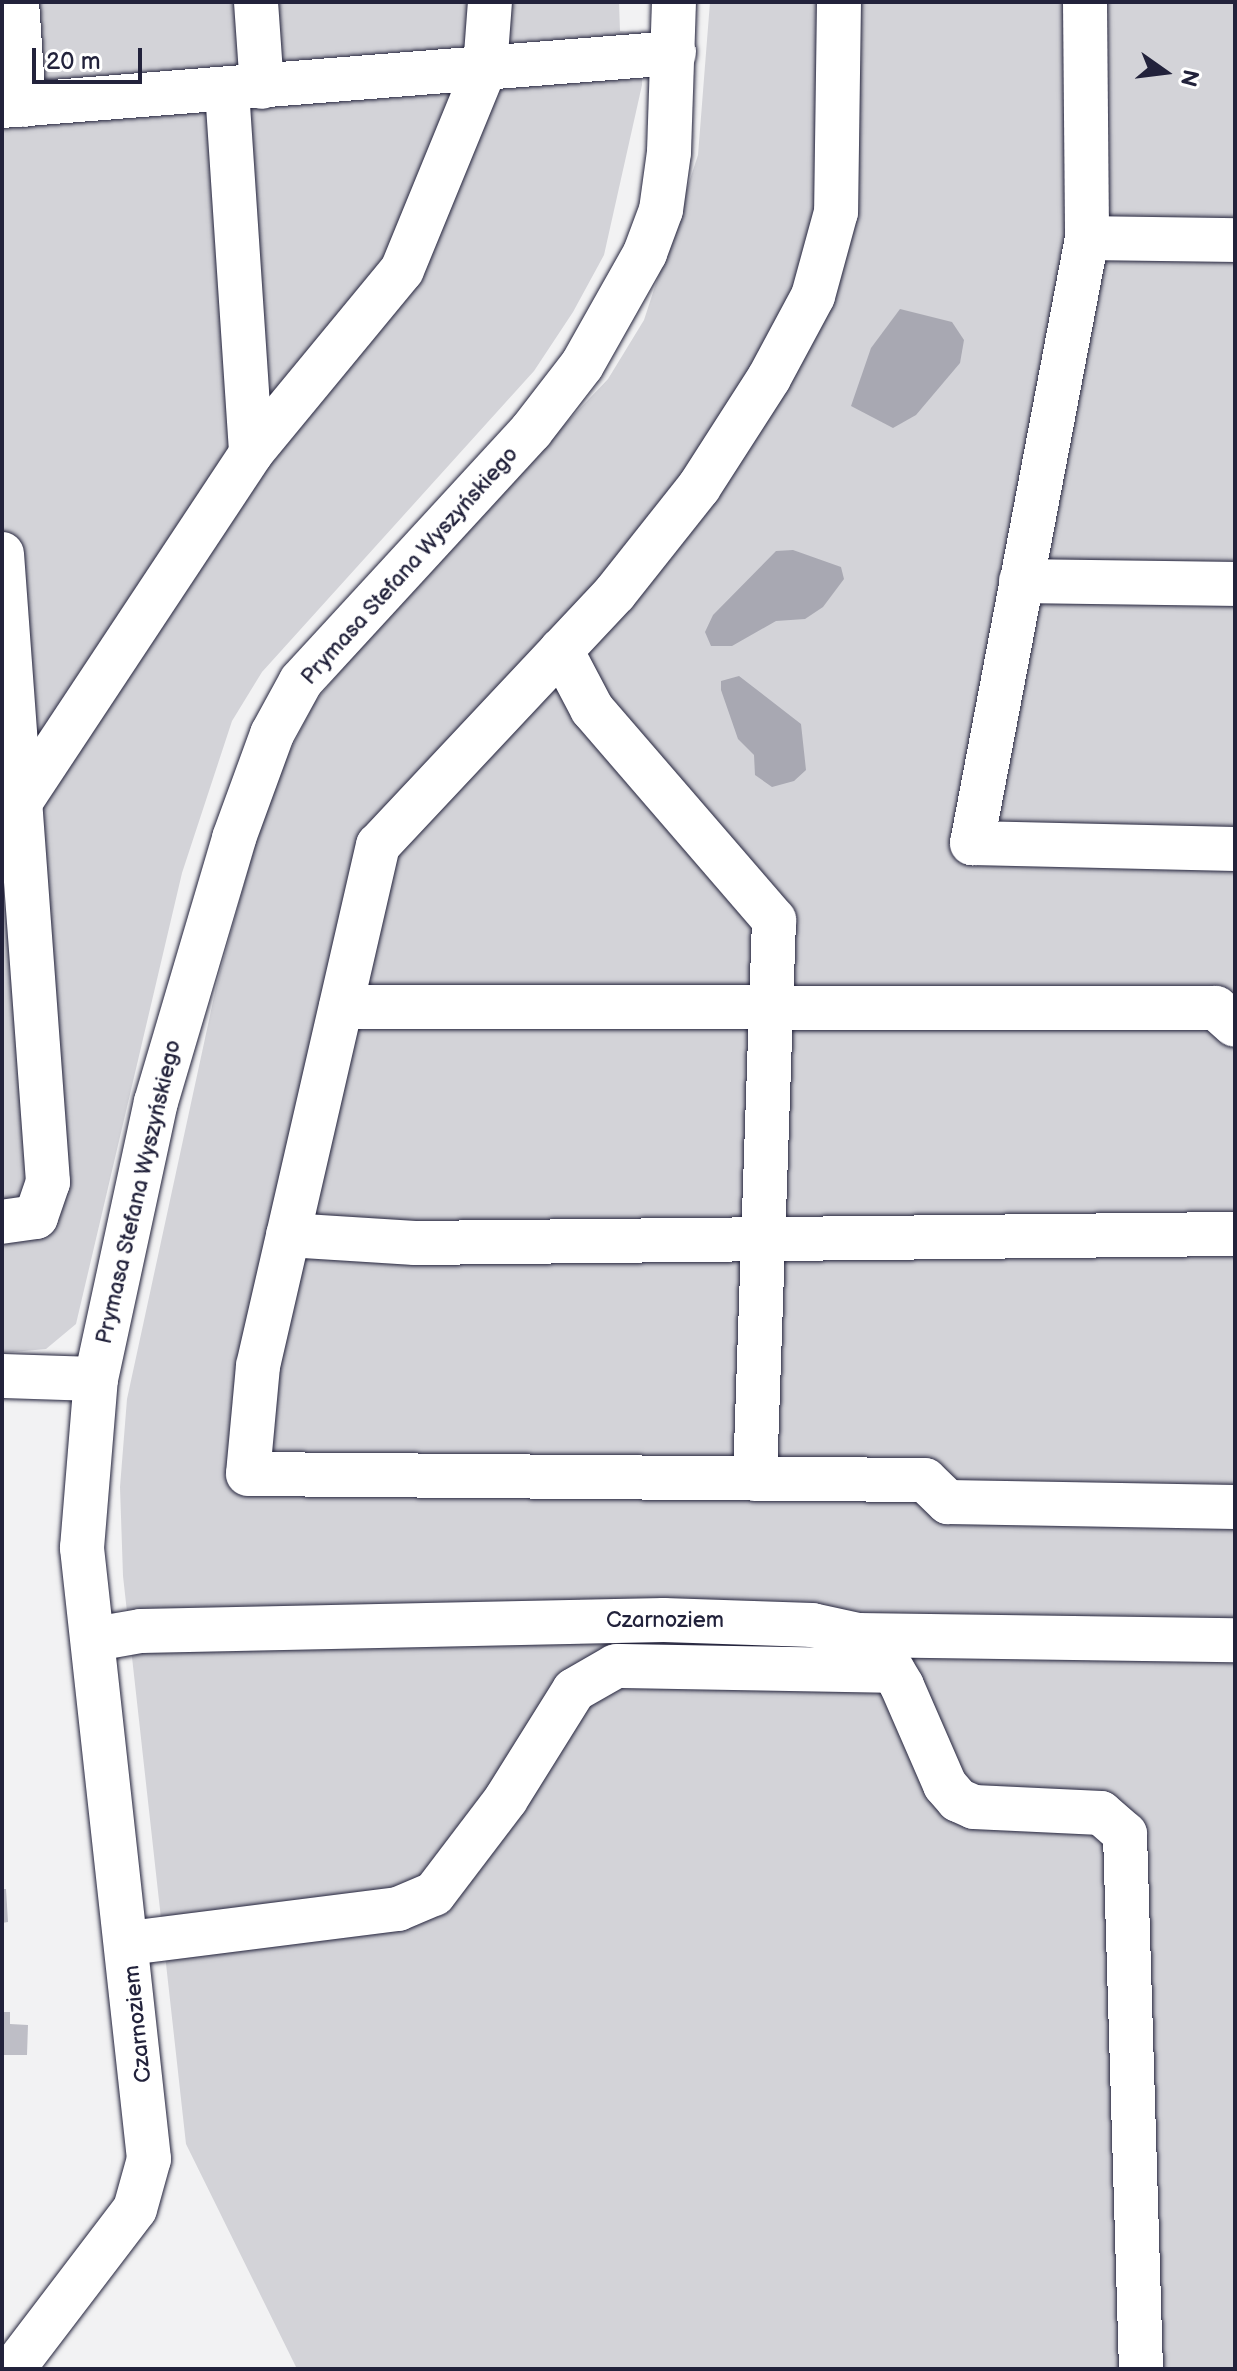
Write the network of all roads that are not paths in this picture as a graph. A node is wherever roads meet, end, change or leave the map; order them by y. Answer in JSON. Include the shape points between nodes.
{"nodes":[{"id":1,"x":17,"y":2,"type":"edge"},
{"id":2,"x":256,"y":2,"type":"edge"},
{"id":3,"x":490,"y":2,"type":"edge"},
{"id":4,"x":674,"y":2,"type":"edge"},
{"id":5,"x":839,"y":2,"type":"edge"},
{"id":6,"x":1085,"y":2,"type":"edge"},
{"id":7,"x":674,"y":53,"type":"junction"},
{"id":8,"x":485,"y":68,"type":"junction"},
{"id":9,"x":244,"y":88,"type":"junction"},
{"id":10,"x":13,"y":106,"type":"edge"},
{"id":11,"x":1087,"y":238,"type":"junction"},
{"id":12,"x":1235,"y":240,"type":"edge"},
{"id":13,"x":251,"y":453,"type":"junction"},
{"id":14,"x":2,"y":554,"type":"edge"},
{"id":15,"x":1021,"y":581,"type":"junction"},
{"id":16,"x":1235,"y":584,"type":"edge"},
{"id":17,"x":4,"y":622,"type":"edge"},
{"id":18,"x":561,"y":650,"type":"junction"},
{"id":19,"x":23,"y":798,"type":"junction"},
{"id":20,"x":1235,"y":849,"type":"edge"},
{"id":21,"x":341,"y":1007,"type":"junction"},
{"id":22,"x":771,"y":1008,"type":"junction"},
{"id":23,"x":1235,"y":1025,"type":"edge"},
{"id":24,"x":2,"y":1222,"type":"edge"},
{"id":25,"x":1235,"y":1234,"type":"edge"},
{"id":26,"x":288,"y":1235,"type":"junction"},
{"id":27,"x":763,"y":1242,"type":"junction"},
{"id":28,"x":2,"y":1376,"type":"edge"},
{"id":29,"x":96,"y":1379,"type":"junction"},
{"id":30,"x":755,"y":1479,"type":"junction"},
{"id":31,"x":1235,"y":1507,"type":"edge"},
{"id":32,"x":858,"y":1635,"type":"junction"},
{"id":33,"x":95,"y":1639,"type":"junction"},
{"id":34,"x":1235,"y":1640,"type":"edge"},
{"id":35,"x":893,"y":1671,"type":"junction"},
{"id":36,"x":129,"y":1943,"type":"junction"},
{"id":37,"x":13,"y":2369,"type":"edge"},
{"id":38,"x":1141,"y":2369,"type":"edge"}],
"edges":[{"from":1,"to":10,"type":"street"},
{"from":2,"to":9,"type":"street"},
{"from":3,"to":8,"type":"street"},
{"from":4,"to":7,"type":"street","name":"Prymasa Stefana Wyszyńskiego"},
{"from":5,"to":18,"type":"street","via":[[836,212],[813,296],[699,487]]},
{"from":6,"to":11,"type":"street"},
{"from":7,"to":8,"type":"street"},
{"from":7,"to":29,"type":"street","name":"Prymasa Stefana Wyszyńskiego","via":[[661,210],[582,365],[479,494],[301,681],[272,734],[156,1102]]},
{"from":8,"to":9,"type":"street"},
{"from":8,"to":13,"type":"street","via":[[402,270]]},
{"from":9,"to":10,"type":"street"},
{"from":9,"to":13,"type":"street"},
{"from":11,"to":12,"type":"street"},
{"from":11,"to":15,"type":"street"},
{"from":13,"to":19,"type":"street"},
{"from":14,"to":17,"type":"street"},
{"from":15,"to":16,"type":"street"},
{"from":15,"to":20,"type":"street","via":[[972,843]]},
{"from":17,"to":19,"type":"street"},
{"from":18,"to":21,"type":"street","via":[[378,845]]},
{"from":18,"to":22,"type":"street","via":[[592,709],[774,920]]},
{"from":19,"to":24,"type":"street","via":[[48,1182],[36,1217]]},
{"from":21,"to":22,"type":"street"},
{"from":21,"to":26,"type":"street"},
{"from":22,"to":23,"type":"street","via":[[1216,1008]]},
{"from":22,"to":27,"type":"street"},
{"from":25,"to":27,"type":"street"},
{"from":26,"to":27,"type":"street","via":[[415,1243]]},
{"from":26,"to":30,"type":"street","via":[[258,1366],[248,1474]]},
{"from":27,"to":30,"type":"street"},
{"from":28,"to":29,"type":"street"},
{"from":29,"to":33,"type":"street","name":"Czarnoziem","via":[[82,1548]]},
{"from":30,"to":31,"type":"street","via":[[925,1480],[948,1502]]},
{"from":32,"to":33,"type":"street","name":"Czarnoziem","via":[[812,1625],[664,1620],[141,1631]]},
{"from":32,"to":34,"type":"street","name":"Czarnoziem"},
{"from":32,"to":35,"type":"street"},
{"from":33,"to":36,"type":"street","name":"Czarnoziem"},
{"from":35,"to":36,"type":"street","via":[[616,1666],[574,1690],[506,1799],[434,1894],[398,1909]]},
{"from":35,"to":38,"type":"street","via":[[958,1800],[974,1807],[1101,1813],[1125,1834]]},
{"from":36,"to":37,"type":"street","name":"Czarnoziem","via":[[149,2159],[135,2209]]}]}
